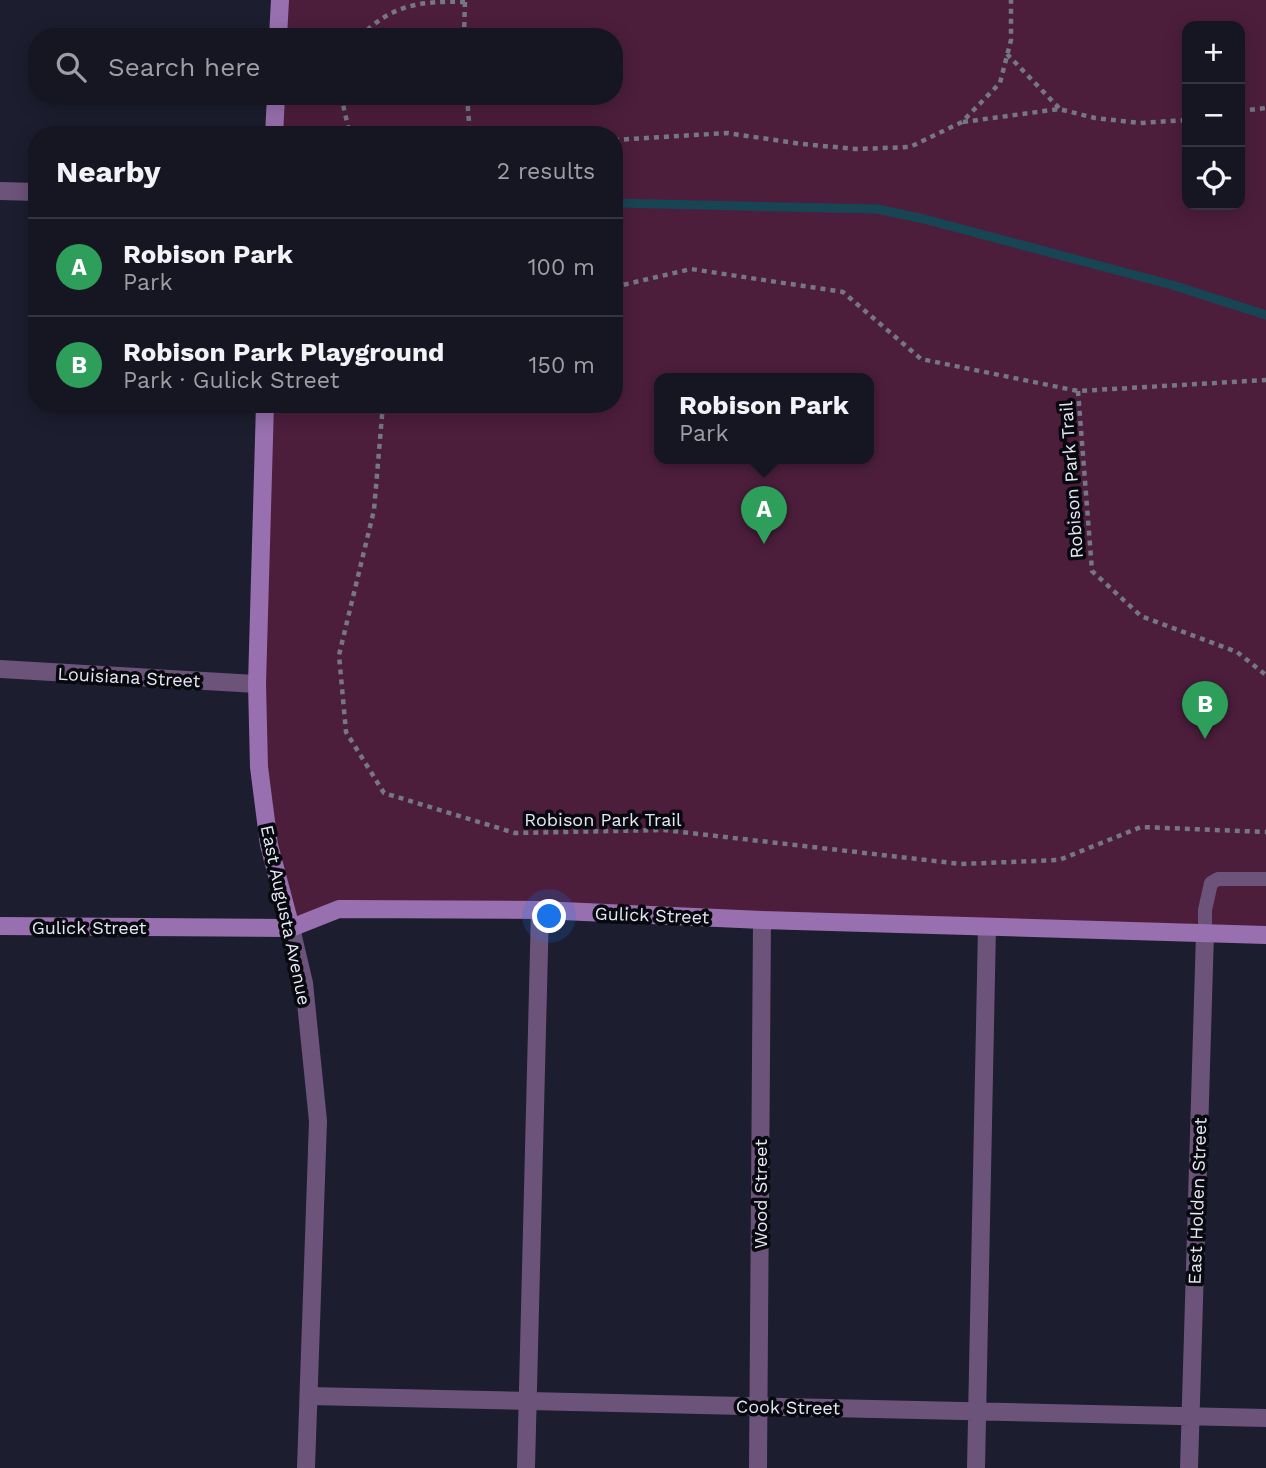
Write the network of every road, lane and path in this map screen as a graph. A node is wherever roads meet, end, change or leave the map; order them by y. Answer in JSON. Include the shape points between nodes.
{"nodes":[{"id":1,"x":280,"y":0,"type":"edge"},
{"id":2,"x":1011,"y":0,"type":"edge"},
{"id":3,"x":465,"y":1,"type":"edge"},
{"id":4,"x":278,"y":28,"type":"edge"},
{"id":5,"x":370,"y":28,"type":"edge"},
{"id":6,"x":464,"y":28,"type":"edge"},
{"id":7,"x":1007,"y":54,"type":"junction"},
{"id":8,"x":276,"y":105,"type":"edge"},
{"id":9,"x":343,"y":105,"type":"edge"},
{"id":10,"x":468,"y":105,"type":"edge"},
{"id":11,"x":1266,"y":108,"type":"edge"},
{"id":12,"x":1059,"y":109,"type":"junction"},
{"id":13,"x":1245,"y":110,"type":"edge"},
{"id":14,"x":1182,"y":120,"type":"edge"},
{"id":15,"x":962,"y":122,"type":"junction"},
{"id":16,"x":274,"y":126,"type":"edge"},
{"id":17,"x":348,"y":126,"type":"edge"},
{"id":18,"x":469,"y":126,"type":"edge"},
{"id":19,"x":623,"y":139,"type":"edge"},
{"id":20,"x":0,"y":191,"type":"edge"},
{"id":21,"x":28,"y":192,"type":"edge"},
{"id":22,"x":623,"y":285,"type":"edge"},
{"id":23,"x":1266,"y":380,"type":"edge"},
{"id":24,"x":1078,"y":391,"type":"junction"},
{"id":25,"x":265,"y":413,"type":"edge"},
{"id":26,"x":382,"y":413,"type":"edge"},
{"id":27,"x":0,"y":670,"type":"edge"},
{"id":28,"x":1266,"y":675,"type":"edge"},
{"id":29,"x":257,"y":684,"type":"junction"},
{"id":30,"x":1266,"y":832,"type":"edge"},
{"id":31,"x":1266,"y":879,"type":"edge"},
{"id":32,"x":540,"y":911,"type":"junction"},
{"id":33,"x":762,"y":920,"type":"junction"},
{"id":34,"x":0,"y":926,"type":"edge"},
{"id":35,"x":987,"y":926,"type":"junction"},
{"id":36,"x":291,"y":928,"type":"junction"},
{"id":37,"x":1205,"y":933,"type":"junction"},
{"id":38,"x":1266,"y":935,"type":"edge"},
{"id":39,"x":310,"y":1396,"type":"junction"},
{"id":40,"x":528,"y":1401,"type":"junction"},
{"id":41,"x":759,"y":1406,"type":"junction"},
{"id":42,"x":977,"y":1411,"type":"junction"},
{"id":43,"x":1191,"y":1416,"type":"junction"},
{"id":44,"x":1266,"y":1418,"type":"edge"},
{"id":45,"x":306,"y":1468,"type":"edge"},
{"id":46,"x":527,"y":1468,"type":"edge"},
{"id":47,"x":758,"y":1468,"type":"edge"},
{"id":48,"x":976,"y":1468,"type":"edge"},
{"id":49,"x":1189,"y":1468,"type":"edge"}],
"edges":[{"from":1,"to":4,"type":"street"},
{"from":2,"to":7,"type":"path"},
{"from":3,"to":5,"type":"path","via":[[402,7]]},
{"from":3,"to":6,"type":"path"},
{"from":7,"to":12,"type":"path"},
{"from":7,"to":15,"type":"path","via":[[1000,83]]},
{"from":8,"to":16,"type":"street"},
{"from":9,"to":17,"type":"path"},
{"from":10,"to":18,"type":"path"},
{"from":11,"to":13,"type":"path"},
{"from":12,"to":14,"type":"path","via":[[1095,118]]},
{"from":12,"to":15,"type":"path"},
{"from":15,"to":19,"type":"path","via":[[910,147],[856,149],[727,133]]},
{"from":20,"to":21,"type":"street"},
{"from":22,"to":24,"type":"path","name":"Robison Park Trail","via":[[691,269],[843,292],[921,359]]},
{"from":23,"to":24,"type":"path","name":"Robison Park Trail"},
{"from":24,"to":28,"type":"path","name":"Robison Park Trail","via":[[1092,571],[1141,616],[1237,652]]},
{"from":25,"to":29,"type":"street","name":"East Augusta Avenue"},
{"from":26,"to":30,"type":"path","name":"Robison Park Trail","via":[[374,510],[339,655],[346,732],[384,793],[515,833],[664,830],[961,864],[1059,860],[1141,827]]},
{"from":27,"to":29,"type":"street","name":"Louisiana Street"},
{"from":29,"to":36,"type":"street","name":"East Augusta Avenue","via":[[259,767],[269,845]]},
{"from":31,"to":37,"type":"lane","via":[[1211,883]]},
{"from":32,"to":33,"type":"street","name":"Gulick Street"},
{"from":32,"to":36,"type":"street","name":"Gulick Street","via":[[339,909]]},
{"from":32,"to":40,"type":"street"},
{"from":33,"to":35,"type":"street","name":"Gulick Street"},
{"from":33,"to":41,"type":"street","name":"Wood Street"},
{"from":34,"to":36,"type":"street","name":"Gulick Street"},
{"from":35,"to":37,"type":"street","name":"Gulick Street"},
{"from":35,"to":42,"type":"street"},
{"from":36,"to":39,"type":"street","name":"East Augusta Avenue","via":[[304,983],[318,1121]]},
{"from":37,"to":38,"type":"street","name":"Gulick Street"},
{"from":37,"to":43,"type":"street","name":"East Holden Street"},
{"from":39,"to":40,"type":"street","name":"Cook Street"},
{"from":39,"to":45,"type":"street","name":"East Augusta Avenue"},
{"from":40,"to":41,"type":"street","name":"Cook Street"},
{"from":40,"to":46,"type":"street"},
{"from":41,"to":42,"type":"street","name":"Cook Street"},
{"from":41,"to":47,"type":"street","name":"Wood Street"},
{"from":42,"to":43,"type":"street","name":"Cook Street"},
{"from":42,"to":48,"type":"street"},
{"from":43,"to":44,"type":"street","name":"Cook Street"},
{"from":43,"to":49,"type":"street","name":"East Holden Street"}]}
